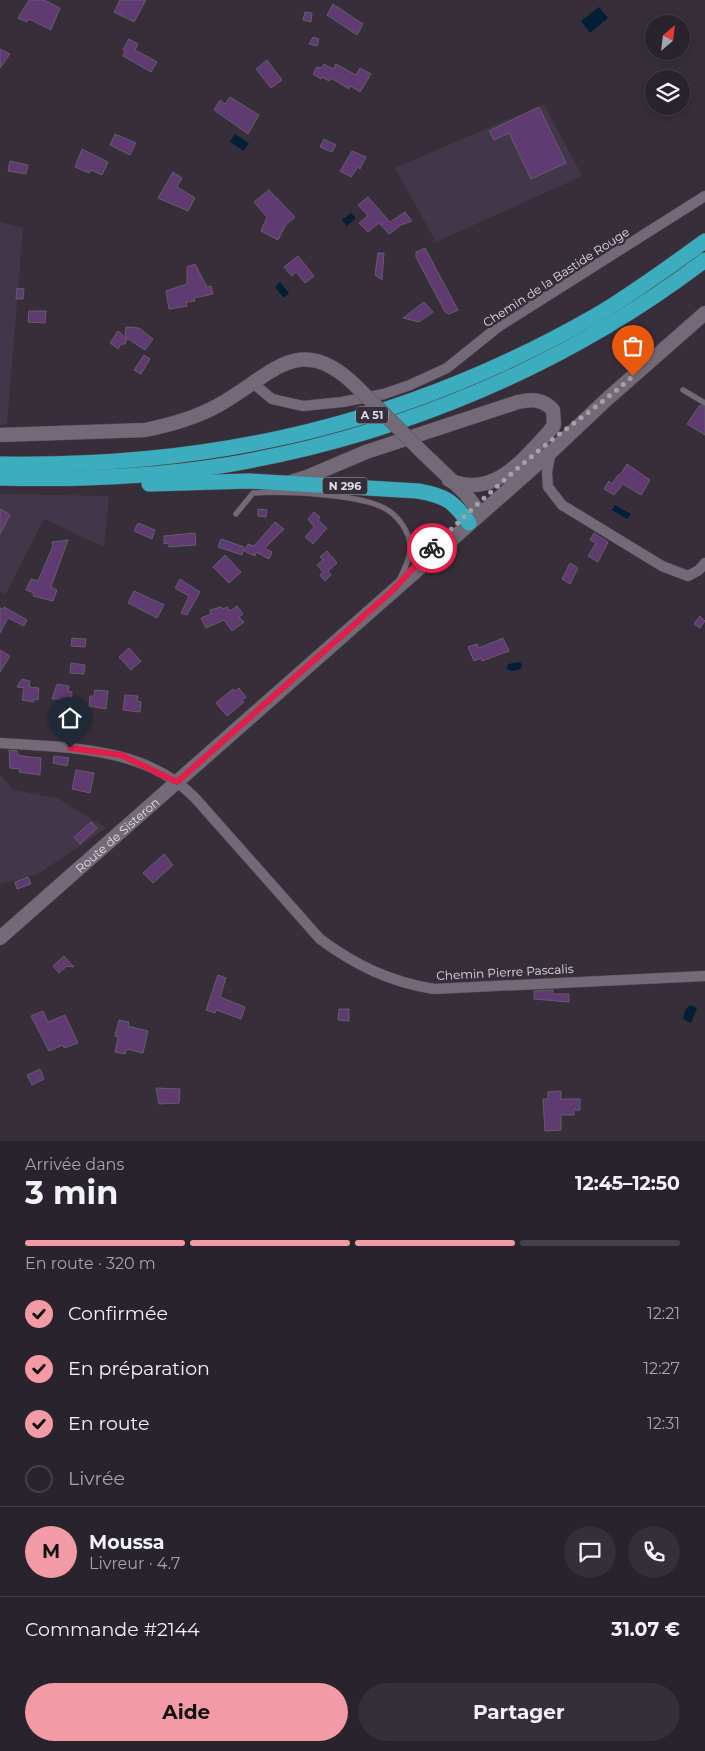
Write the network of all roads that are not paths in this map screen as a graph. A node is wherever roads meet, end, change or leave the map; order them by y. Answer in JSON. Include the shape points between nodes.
{"nodes":[{"id":1,"x":705,"y":196,"type":"edge"},
{"id":2,"x":705,"y":241,"type":"edge"},
{"id":3,"x":705,"y":260,"type":"edge"},
{"id":4,"x":705,"y":313,"type":"edge"},
{"id":5,"x":252,"y":383,"type":"junction"},
{"id":6,"x":683,"y":390,"type":"dead end"},
{"id":7,"x":606,"y":400,"type":"junction"},
{"id":8,"x":705,"y":404,"type":"edge"},
{"id":9,"x":0,"y":435,"type":"edge"},
{"id":10,"x":551,"y":452,"type":"junction"},
{"id":11,"x":0,"y":464,"type":"edge"},
{"id":12,"x":0,"y":480,"type":"edge"},
{"id":13,"x":449,"y":480,"type":"junction"},
{"id":14,"x":288,"y":482,"type":"junction"},
{"id":15,"x":236,"y":514,"type":"dead end"},
{"id":16,"x":472,"y":515,"type":"junction"},
{"id":17,"x":705,"y":563,"type":"edge"},
{"id":18,"x":395,"y":587,"type":"junction"},
{"id":19,"x":0,"y":743,"type":"edge"},
{"id":20,"x":177,"y":782,"type":"junction"},
{"id":21,"x":0,"y":938,"type":"edge"},
{"id":22,"x":705,"y":976,"type":"edge"}],
"edges":[{"from":1,"to":5,"type":"street","name":"Chemin de la Bastide Rouge","via":[[498,327],[447,368],[410,385],[384,394],[302,406],[272,399]]},
{"from":2,"to":11,"type":"highway","number":"A 51","via":[[596,315],[531,350],[434,394],[366,417],[305,434],[208,452],[115,462]]},
{"from":3,"to":12,"type":"highway","number":"A 51","via":[[620,318],[554,356],[425,414],[374,431],[227,465],[155,474]]},
{"from":4,"to":7,"type":"main road","name":"Route de Sisteron"},
{"from":5,"to":9,"type":"main road","via":[[217,406],[163,426],[127,431]]},
{"from":5,"to":13,"type":"main road","bridge":true,"via":[[284,363],[309,359],[334,367]]},
{"from":6,"to":8,"type":"lane"},
{"from":7,"to":10,"type":"main road","name":"Route de Sisteron"},
{"from":7,"to":16,"type":"main road","name":"Route de Sisteron","via":[[544,446]]},
{"from":10,"to":16,"type":"main road","name":"Route de Sisteron"},
{"from":10,"to":17,"type":"street","via":[[548,487],[562,505],[662,566],[688,576]]},
{"from":12,"to":14,"type":"highway","number":"N 296","via":[[106,486],[209,480]]},
{"from":13,"to":14,"type":"main road","via":[[473,486],[495,481],[548,433],[554,425],[554,410],[537,400],[518,402],[366,452],[307,478]]},
{"from":13,"to":16,"type":"main road"},
{"from":14,"to":16,"type":"highway","number":"N 296","via":[[432,494]]},
{"from":15,"to":18,"type":"lane","via":[[254,493],[343,498],[380,506],[394,514],[408,533],[410,551]]},
{"from":16,"to":18,"type":"main road","name":"Route de Sisteron"},
{"from":18,"to":20,"type":"main road","name":"Route de Sisteron"},
{"from":19,"to":20,"type":"street","name":"Chemin Pierre Pascalis","via":[[121,755]]},
{"from":20,"to":21,"type":"main road","name":"Route de Sisteron"},
{"from":20,"to":22,"type":"street","name":"Chemin Pierre Pascalis","via":[[196,799],[320,939],[341,954],[404,984],[434,988]]}]}
